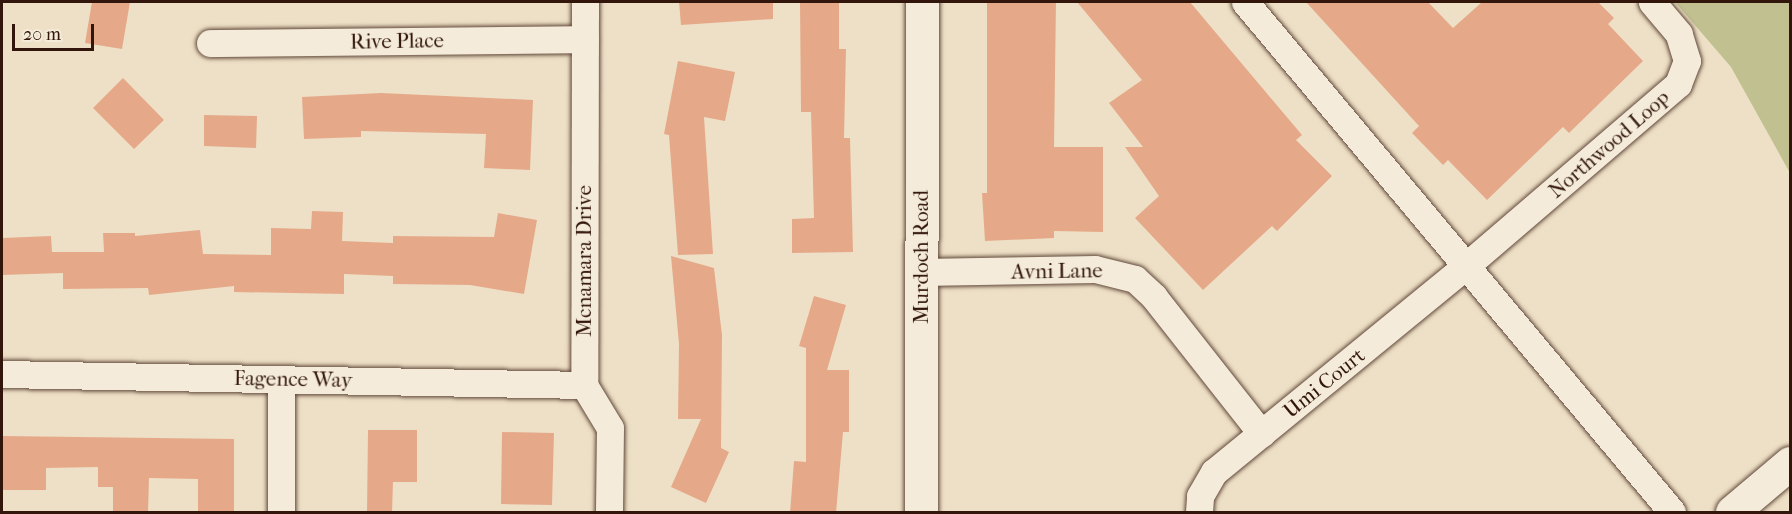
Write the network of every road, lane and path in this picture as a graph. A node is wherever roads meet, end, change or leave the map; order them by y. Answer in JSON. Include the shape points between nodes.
{"nodes":[{"id":1,"x":585,"y":2,"type":"edge"},
{"id":2,"x":922,"y":2,"type":"edge"},
{"id":3,"x":1245,"y":2,"type":"edge"},
{"id":4,"x":1652,"y":2,"type":"edge"},
{"id":5,"x":585,"y":39,"type":"junction"},
{"id":6,"x":210,"y":43,"type":"dead end"},
{"id":7,"x":1467,"y":265,"type":"junction"},
{"id":8,"x":921,"y":272,"type":"junction"},
{"id":9,"x":2,"y":374,"type":"edge"},
{"id":10,"x":281,"y":379,"type":"junction"},
{"id":11,"x":584,"y":385,"type":"junction"},
{"id":12,"x":1262,"y":434,"type":"junction"},
{"id":13,"x":1791,"y":463,"type":"edge"},
{"id":14,"x":281,"y":513,"type":"edge"},
{"id":15,"x":609,"y":513,"type":"edge"},
{"id":16,"x":921,"y":513,"type":"edge"},
{"id":17,"x":1199,"y":513,"type":"edge"},
{"id":18,"x":1672,"y":513,"type":"edge"},
{"id":19,"x":1732,"y":513,"type":"edge"}],
"edges":[{"from":1,"to":5,"type":"street","name":"Mcnamara Drive"},
{"from":2,"to":8,"type":"main road","name":"Murdoch Road"},
{"from":3,"to":7,"type":"street"},
{"from":4,"to":7,"type":"street","name":"Northwood Loop","via":[[1679,34],[1687,61],[1677,84]]},
{"from":5,"to":6,"type":"street","name":"Rive Place"},
{"from":5,"to":11,"type":"street","name":"Mcnamara Drive"},
{"from":7,"to":12,"type":"street","name":"Umi Court"},
{"from":7,"to":18,"type":"street"},
{"from":8,"to":12,"type":"street","name":"Avni Lane","via":[[1095,269],[1135,279],[1154,297]]},
{"from":8,"to":16,"type":"main road","name":"Murdoch Road"},
{"from":9,"to":10,"type":"street","name":"Fagence Way"},
{"from":10,"to":11,"type":"street","name":"Fagence Way"},
{"from":10,"to":14,"type":"street"},
{"from":11,"to":15,"type":"street","via":[[610,428]]},
{"from":12,"to":17,"type":"street","name":"Umi Court","via":[[1214,472],[1200,496]]},
{"from":13,"to":19,"type":"main road"}]}
